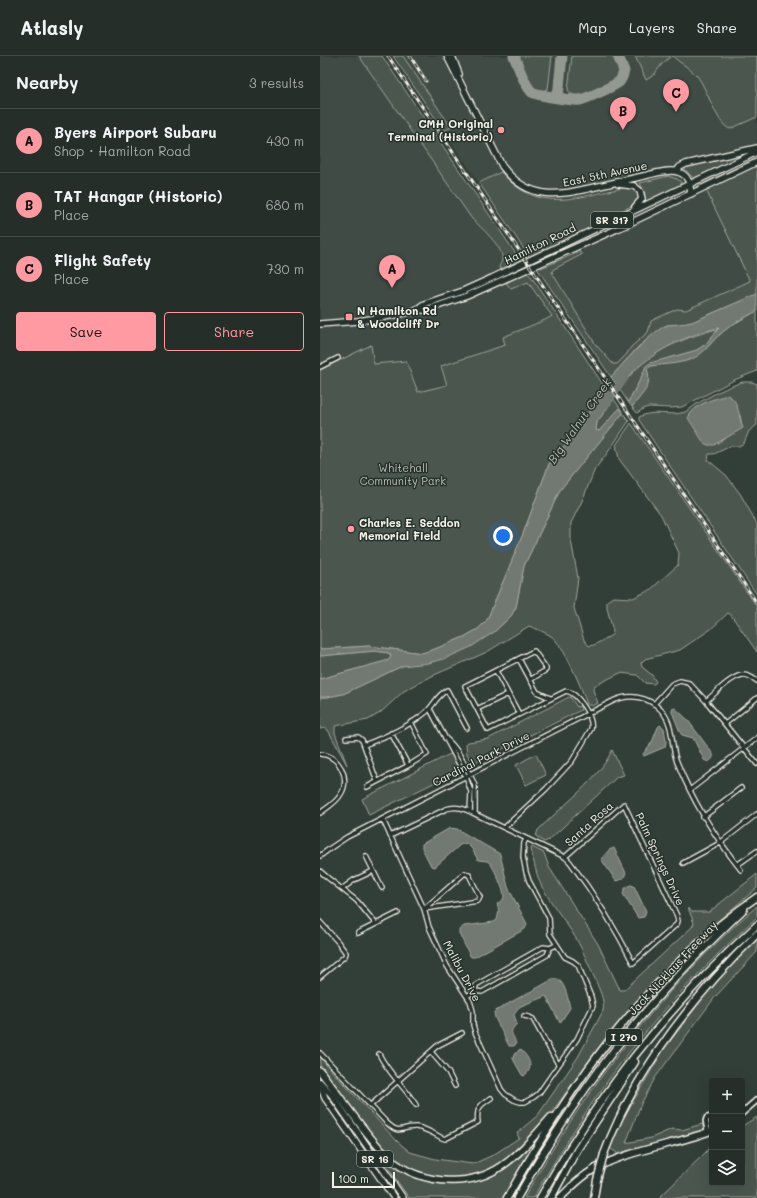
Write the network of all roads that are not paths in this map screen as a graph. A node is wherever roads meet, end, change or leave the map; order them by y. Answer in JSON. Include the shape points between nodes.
{"nodes":[{"id":1,"x":447,"y":56,"type":"edge"},
{"id":2,"x":452,"y":56,"type":"edge"},
{"id":3,"x":466,"y":95,"type":"junction"},
{"id":4,"x":757,"y":148,"type":"edge"},
{"id":5,"x":757,"y":152,"type":"edge"},
{"id":6,"x":757,"y":162,"type":"edge"},
{"id":7,"x":677,"y":171,"type":"junction"},
{"id":8,"x":613,"y":183,"type":"junction"},
{"id":9,"x":689,"y":183,"type":"junction"},
{"id":10,"x":690,"y":194,"type":"junction"},
{"id":11,"x":624,"y":214,"type":"junction"},
{"id":12,"x":417,"y":310,"type":"junction"},
{"id":13,"x":320,"y":324,"type":"edge"},
{"id":14,"x":338,"y":358,"type":"dead end"},
{"id":15,"x":320,"y":367,"type":"edge"},
{"id":16,"x":519,"y":659,"type":"junction"},
{"id":17,"x":496,"y":671,"type":"junction"},
{"id":18,"x":530,"y":680,"type":"junction"},
{"id":19,"x":757,"y":681,"type":"edge"},
{"id":20,"x":508,"y":694,"type":"junction"},
{"id":21,"x":550,"y":698,"type":"junction"},
{"id":22,"x":757,"y":698,"type":"edge"},
{"id":23,"x":706,"y":701,"type":"junction"},
{"id":24,"x":654,"y":704,"type":"junction"},
{"id":25,"x":430,"y":708,"type":"junction"},
{"id":26,"x":477,"y":709,"type":"junction"},
{"id":27,"x":519,"y":714,"type":"junction"},
{"id":28,"x":588,"y":714,"type":"junction"},
{"id":29,"x":411,"y":722,"type":"junction"},
{"id":30,"x":725,"y":724,"type":"junction"},
{"id":31,"x":467,"y":728,"type":"dead end"},
{"id":32,"x":391,"y":733,"type":"junction"},
{"id":33,"x":346,"y":738,"type":"dead end"},
{"id":34,"x":757,"y":738,"type":"edge"},
{"id":35,"x":364,"y":745,"type":"junction"},
{"id":36,"x":744,"y":748,"type":"junction"},
{"id":37,"x":320,"y":754,"type":"edge"},
{"id":38,"x":757,"y":764,"type":"edge"},
{"id":39,"x":408,"y":765,"type":"junction"},
{"id":40,"x":468,"y":776,"type":"junction"},
{"id":41,"x":377,"y":781,"type":"junction"},
{"id":42,"x":367,"y":787,"type":"dead end"},
{"id":43,"x":741,"y":788,"type":"dead end"},
{"id":44,"x":690,"y":790,"type":"junction"},
{"id":45,"x":624,"y":804,"type":"joint"},
{"id":46,"x":470,"y":811,"type":"junction"},
{"id":47,"x":320,"y":813,"type":"edge"},
{"id":48,"x":475,"y":814,"type":"junction"},
{"id":49,"x":757,"y":814,"type":"edge"},
{"id":50,"x":704,"y":817,"type":"junction"},
{"id":51,"x":383,"y":820,"type":"junction"},
{"id":52,"x":504,"y":828,"type":"junction"},
{"id":53,"x":390,"y":836,"type":"junction"},
{"id":54,"x":526,"y":839,"type":"junction"},
{"id":55,"x":720,"y":843,"type":"junction"},
{"id":56,"x":757,"y":850,"type":"edge"},
{"id":57,"x":320,"y":856,"type":"edge"},
{"id":58,"x":366,"y":856,"type":"dead end"},
{"id":59,"x":566,"y":857,"type":"junction"},
{"id":60,"x":683,"y":863,"type":"dead end"},
{"id":61,"x":737,"y":865,"type":"junction"},
{"id":62,"x":741,"y":870,"type":"dead end"},
{"id":63,"x":320,"y":871,"type":"edge"},
{"id":64,"x":373,"y":871,"type":"junction"},
{"id":65,"x":382,"y":888,"type":"dead end"},
{"id":66,"x":342,"y":889,"type":"junction"},
{"id":67,"x":757,"y":897,"type":"edge"},
{"id":68,"x":424,"y":909,"type":"junction"},
{"id":69,"x":398,"y":913,"type":"dead end"},
{"id":70,"x":320,"y":922,"type":"edge"},
{"id":71,"x":376,"y":924,"type":"junction"},
{"id":72,"x":757,"y":925,"type":"edge"},
{"id":73,"x":358,"y":933,"type":"dead end"},
{"id":74,"x":757,"y":934,"type":"edge"},
{"id":75,"x":556,"y":944,"type":"junction"},
{"id":76,"x":550,"y":948,"type":"junction"},
{"id":77,"x":320,"y":977,"type":"edge"},
{"id":78,"x":475,"y":991,"type":"junction"},
{"id":79,"x":467,"y":996,"type":"junction"},
{"id":80,"x":524,"y":1016,"type":"dead end"},
{"id":81,"x":462,"y":1033,"type":"dead end"},
{"id":82,"x":650,"y":1038,"type":"junction"},
{"id":83,"x":431,"y":1052,"type":"junction"},
{"id":84,"x":320,"y":1053,"type":"edge"},
{"id":85,"x":379,"y":1054,"type":"dead end"},
{"id":86,"x":558,"y":1064,"type":"junction"},
{"id":87,"x":320,"y":1071,"type":"edge"},
{"id":88,"x":399,"y":1082,"type":"junction"},
{"id":89,"x":320,"y":1083,"type":"edge"},
{"id":90,"x":455,"y":1086,"type":"dead end"},
{"id":91,"x":491,"y":1098,"type":"dead end"},
{"id":92,"x":757,"y":1100,"type":"edge"},
{"id":93,"x":371,"y":1105,"type":"junction"},
{"id":94,"x":416,"y":1105,"type":"dead end"},
{"id":95,"x":562,"y":1105,"type":"junction"},
{"id":96,"x":745,"y":1110,"type":"edge"},
{"id":97,"x":709,"y":1118,"type":"edge"},
{"id":98,"x":709,"y":1128,"type":"edge"},
{"id":99,"x":709,"y":1131,"type":"edge"},
{"id":100,"x":394,"y":1198,"type":"edge"},
{"id":101,"x":403,"y":1198,"type":"edge"},
{"id":102,"x":507,"y":1198,"type":"edge"},
{"id":103,"x":516,"y":1198,"type":"edge"},
{"id":104,"x":540,"y":1198,"type":"edge"},
{"id":105,"x":551,"y":1198,"type":"edge"},
{"id":106,"x":560,"y":1198,"type":"edge"},
{"id":107,"x":594,"y":1198,"type":"edge"}],
"edges":[{"from":1,"to":3,"type":"main road","name":"East 5th Avenue"},
{"from":2,"to":3,"type":"main road","name":"East 5th Avenue"},
{"from":3,"to":8,"type":"main road","name":"East 5th Avenue","via":[[502,166],[521,185],[533,191],[554,195]]},
{"from":4,"to":7,"type":"main road","via":[[686,164]]},
{"from":5,"to":9,"type":"main road","name":"Hamilton Road","number":"SR 317"},
{"from":6,"to":10,"type":"main road","name":"Hamilton Road","number":"SR 317"},
{"from":7,"to":8,"type":"main road","name":"East 5th Avenue"},
{"from":7,"to":9,"type":"main road","via":[[684,175]]},
{"from":8,"to":11,"type":"main road","via":[[634,186],[642,193],[639,204]]},
{"from":9,"to":10,"type":"main road"},
{"from":9,"to":11,"type":"main road","name":"Hamilton Road","number":"SR 317"},
{"from":10,"to":12,"type":"main road","name":"Hamilton Road","number":"SR 317","via":[[467,296],[426,310]]},
{"from":11,"to":12,"type":"main road","name":"Hamilton Road","number":"SR 317","via":[[492,278],[424,304]]},
{"from":12,"to":13,"type":"main road","name":"Hamilton Road","number":"SR 317","via":[[358,321]]},
{"from":14,"to":15,"type":"street"},
{"from":16,"to":17,"type":"street"},
{"from":16,"to":18,"type":"street"},
{"from":16,"to":18,"type":"street","via":[[534,651],[546,668]]},
{"from":17,"to":20,"type":"street"},
{"from":17,"to":26,"type":"street","via":[[465,686]]},
{"from":18,"to":21,"type":"street","via":[[537,692]]},
{"from":19,"to":23,"type":"street","via":[[742,675]]},
{"from":20,"to":26,"type":"street"},
{"from":20,"to":27,"type":"street"},
{"from":21,"to":27,"type":"street"},
{"from":21,"to":28,"type":"street","via":[[566,691],[572,692]]},
{"from":22,"to":30,"type":"street"},
{"from":23,"to":24,"type":"street","via":[[689,683],[680,681],[670,685]]},
{"from":23,"to":30,"type":"street"},
{"from":24,"to":28,"type":"street","name":"Cardinal Park Drive","via":[[642,698],[623,697]]},
{"from":24,"to":44,"type":"street","via":[[669,723],[675,756]]},
{"from":25,"to":29,"type":"street"},
{"from":25,"to":31,"type":"street","via":[[437,697],[447,690]]},
{"from":25,"to":40,"type":"street","via":[[444,736],[457,752]]},
{"from":26,"to":27,"type":"street","via":[[488,730]]},
{"from":28,"to":40,"type":"street","name":"Cardinal Park Drive"},
{"from":28,"to":52,"type":"street","via":[[591,729],[572,761]]},
{"from":29,"to":32,"type":"street"},
{"from":29,"to":39,"type":"street","via":[[427,754]]},
{"from":30,"to":36,"type":"street"},
{"from":32,"to":35,"type":"street"},
{"from":32,"to":39,"type":"street"},
{"from":33,"to":35,"type":"street","via":[[358,737]]},
{"from":34,"to":36,"type":"street"},
{"from":35,"to":41,"type":"street"},
{"from":36,"to":38,"type":"street"},
{"from":36,"to":44,"type":"street"},
{"from":37,"to":47,"type":"street","via":[[329,756],[338,763],[345,782],[340,796]]},
{"from":39,"to":41,"type":"street"},
{"from":40,"to":46,"type":"street","via":[[471,792]]},
{"from":40,"to":48,"type":"street","via":[[475,786]]},
{"from":40,"to":51,"type":"street","name":"Cardinal Park Drive"},
{"from":41,"to":42,"type":"street"},
{"from":43,"to":50,"type":"street"},
{"from":44,"to":50,"type":"street"},
{"from":45,"to":59,"type":"street","name":"Santa Rosa"},
{"from":45,"to":59,"type":"street","name":"Palm Springs Drive","via":[[678,921],[675,927],[633,963],[606,913]]},
{"from":46,"to":48,"type":"street"},
{"from":46,"to":53,"type":"street","via":[[455,807],[446,809]]},
{"from":48,"to":52,"type":"street"},
{"from":49,"to":55,"type":"street"},
{"from":50,"to":55,"type":"street"},
{"from":51,"to":53,"type":"street","name":"Malibu Drive"},
{"from":51,"to":57,"type":"street","name":"Cardinal Park Drive","via":[[347,837]]},
{"from":52,"to":54,"type":"street"},
{"from":53,"to":68,"type":"street","name":"Malibu Drive"},
{"from":54,"to":59,"type":"street"},
{"from":54,"to":75,"type":"street","via":[[523,857],[526,872],[549,918],[549,929]]},
{"from":55,"to":60,"type":"street"},
{"from":55,"to":61,"type":"street"},
{"from":56,"to":61,"type":"street"},
{"from":58,"to":64,"type":"street"},
{"from":61,"to":62,"type":"street"},
{"from":63,"to":66,"type":"street"},
{"from":64,"to":65,"type":"street"},
{"from":64,"to":66,"type":"street"},
{"from":66,"to":71,"type":"street","via":[[357,900]]},
{"from":67,"to":95,"type":"highway","via":[[730,916],[670,971],[614,1035]]},
{"from":67,"to":103,"type":"highway","name":"Jack Nicklaus Freeway","number":"I 270","via":[[688,964],[630,1030],[561,1124]]},
{"from":68,"to":68,"type":"street","via":[[465,873],[469,875],[480,897],[478,901]]},
{"from":68,"to":79,"type":"street","name":"Malibu Drive","via":[[429,927],[447,966]]},
{"from":69,"to":71,"type":"street"},
{"from":70,"to":77,"type":"street","via":[[346,953]]},
{"from":71,"to":73,"type":"street"},
{"from":72,"to":82,"type":"highway","number":"I 270","via":[[684,997]]},
{"from":74,"to":107,"type":"highway","bridge":true,"via":[[714,979],[658,1053],[620,1116],[604,1154]]},
{"from":75,"to":76,"type":"street"},
{"from":75,"to":86,"type":"street","via":[[565,957],[576,963],[580,969],[592,1001],[591,1010],[577,1039]]},
{"from":76,"to":78,"type":"street","via":[[547,955],[482,992]]},
{"from":76,"to":78,"type":"street","via":[[543,948],[476,985]]},
{"from":78,"to":79,"type":"street"},
{"from":79,"to":86,"type":"street","name":"Malibu Drive","via":[[473,1011],[475,1032],[501,1089],[509,1097],[520,1102],[528,1101],[539,1093]]},
{"from":80,"to":86,"type":"street","via":[[533,1019]]},
{"from":81,"to":83,"type":"street"},
{"from":82,"to":104,"type":"highway","number":"I 270","via":[[597,1108]]},
{"from":82,"to":105,"type":"highway","via":[[577,1150]]},
{"from":83,"to":88,"type":"street"},
{"from":83,"to":90,"type":"street","via":[[448,1072]]},
{"from":84,"to":93,"type":"street"},
{"from":85,"to":88,"type":"street"},
{"from":87,"to":95,"type":"highway","via":[[384,1153],[404,1169],[430,1179],[470,1179],[498,1168],[524,1146]]},
{"from":88,"to":93,"type":"street"},
{"from":88,"to":94,"type":"street"},
{"from":89,"to":100,"type":"main road","number":"SR 16","via":[[325,1098]]},
{"from":89,"to":101,"type":"main road","number":"SR 16","via":[[331,1094]]},
{"from":91,"to":93,"type":"street","via":[[480,1105],[478,1122],[445,1139],[415,1127],[395,1130]]},
{"from":92,"to":96,"type":"street"},
{"from":95,"to":102,"type":"highway"},
{"from":97,"to":98,"type":"street","via":[[706,1121]]},
{"from":99,"to":106,"type":"highway","via":[[611,1161],[580,1179]]}]}
